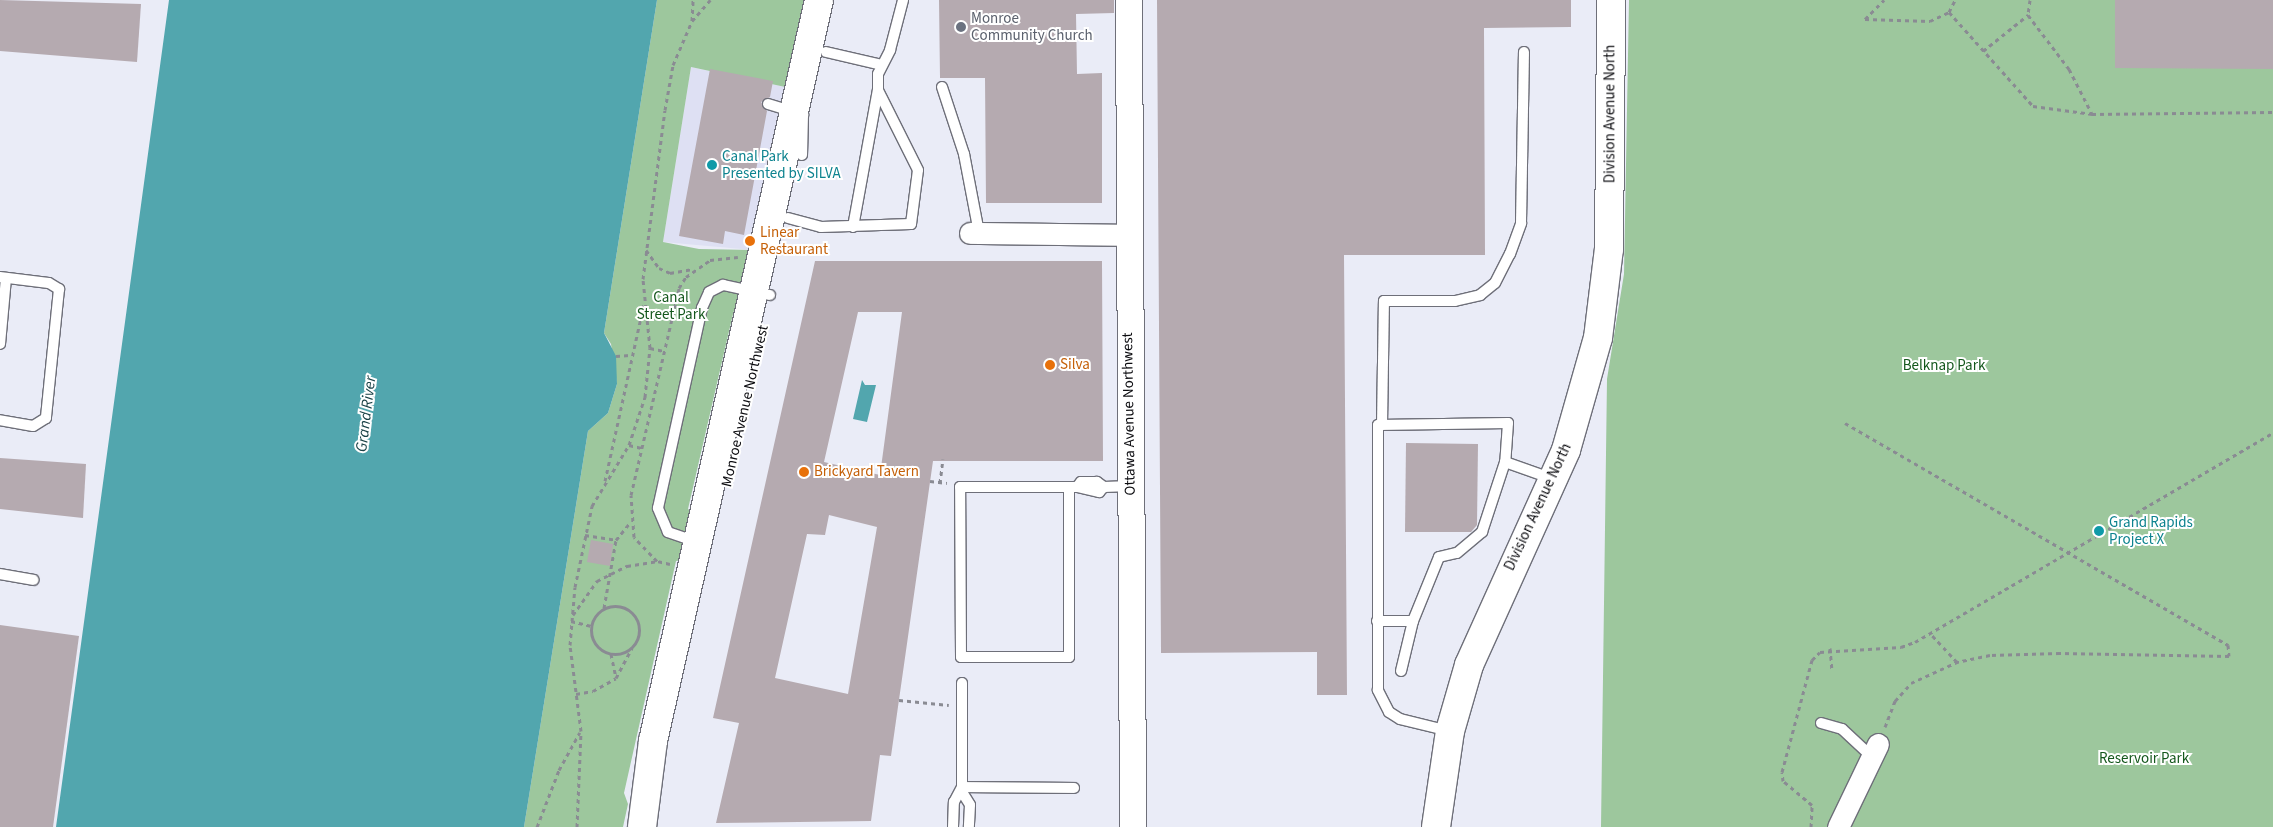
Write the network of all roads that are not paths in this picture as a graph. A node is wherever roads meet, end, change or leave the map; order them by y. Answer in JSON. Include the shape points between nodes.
{"nodes":[{"id":1,"x":819,"y":0,"type":"edge"},
{"id":2,"x":838,"y":0,"type":"edge"},
{"id":3,"x":903,"y":0,"type":"edge"},
{"id":4,"x":1129,"y":0,"type":"edge"},
{"id":5,"x":1611,"y":0,"type":"edge"},
{"id":6,"x":826,"y":52,"type":"junction"},
{"id":7,"x":1524,"y":52,"type":"dead end"},
{"id":8,"x":882,"y":65,"type":"junction"},
{"id":9,"x":942,"y":87,"type":"dead end"},
{"id":10,"x":878,"y":90,"type":"junction"},
{"id":11,"x":768,"y":104,"type":"dead end"},
{"id":12,"x":794,"y":111,"type":"junction"},
{"id":13,"x":802,"y":155,"type":"junction"},
{"id":14,"x":788,"y":218,"type":"junction"},
{"id":15,"x":853,"y":227,"type":"junction"},
{"id":16,"x":974,"y":233,"type":"joint"},
{"id":17,"x":1128,"y":235,"type":"junction"},
{"id":18,"x":3,"y":277,"type":"edge"},
{"id":19,"x":762,"y":293,"type":"junction"},
{"id":20,"x":0,"y":344,"type":"edge"},
{"id":21,"x":0,"y":420,"type":"edge"},
{"id":22,"x":1382,"y":425,"type":"junction"},
{"id":23,"x":1505,"y":462,"type":"junction"},
{"id":24,"x":1554,"y":479,"type":"junction"},
{"id":25,"x":1130,"y":486,"type":"junction"},
{"id":26,"x":1073,"y":487,"type":"junction"},
{"id":27,"x":697,"y":542,"type":"junction"},
{"id":28,"x":0,"y":574,"type":"edge"},
{"id":29,"x":33,"y":580,"type":"dead end"},
{"id":30,"x":1377,"y":621,"type":"junction"},
{"id":31,"x":1413,"y":621,"type":"junction"},
{"id":32,"x":681,"y":654,"type":"junction"},
{"id":33,"x":1401,"y":671,"type":"dead end"},
{"id":34,"x":962,"y":683,"type":"dead end"},
{"id":35,"x":1821,"y":723,"type":"dead end"},
{"id":36,"x":1450,"y":731,"type":"junction"},
{"id":37,"x":1875,"y":750,"type":"joint"},
{"id":38,"x":1074,"y":788,"type":"dead end"},
{"id":39,"x":962,"y":789,"type":"junction"},
{"id":40,"x":644,"y":818,"type":"edge"},
{"id":41,"x":953,"y":827,"type":"edge"},
{"id":42,"x":970,"y":827,"type":"edge"},
{"id":43,"x":1133,"y":827,"type":"edge"},
{"id":44,"x":1436,"y":827,"type":"edge"},
{"id":45,"x":1838,"y":827,"type":"edge"}],
"edges":[{"from":1,"to":12,"type":"main road","name":"Monroe Avenue Northwest"},
{"from":2,"to":6,"type":"main road","name":"Monroe Avenue Northwest"},
{"from":3,"to":8,"type":"lane","via":[[891,47]]},
{"from":4,"to":17,"type":"street","name":"Ottawa Avenue Northwest"},
{"from":5,"to":24,"type":"main road","name":"Division Avenue North","via":[[1606,286],[1592,368]]},
{"from":6,"to":8,"type":"lane"},
{"from":6,"to":13,"type":"main road","name":"Monroe Avenue Northwest"},
{"from":7,"to":22,"type":"lane","via":[[1521,223],[1510,254],[1494,283],[1480,295],[1455,300],[1384,300]]},
{"from":8,"to":10,"type":"lane"},
{"from":9,"to":16,"type":"lane","via":[[964,154]]},
{"from":10,"to":15,"type":"lane"},
{"from":10,"to":15,"type":"lane","via":[[916,163],[918,184],[910,224]]},
{"from":11,"to":12,"type":"lane"},
{"from":12,"to":13,"type":"lane","via":[[805,120]]},
{"from":12,"to":19,"type":"main road","name":"Monroe Avenue Northwest"},
{"from":13,"to":14,"type":"main road","name":"Monroe Avenue Northwest"},
{"from":14,"to":15,"type":"lane","via":[[821,227]]},
{"from":14,"to":19,"type":"main road","name":"Monroe Avenue Northwest"},
{"from":16,"to":17,"type":"street"},
{"from":17,"to":25,"type":"street","name":"Ottawa Avenue Northwest"},
{"from":18,"to":20,"type":"lane"},
{"from":18,"to":21,"type":"lane","via":[[49,283],[59,289],[46,418],[33,426]]},
{"from":19,"to":27,"type":"main road","name":"Monroe Avenue Northwest"},
{"from":19,"to":27,"type":"lane","via":[[717,287],[706,296],[700,317],[658,508],[668,532]]},
{"from":19,"to":32,"type":"main road","name":"Monroe Avenue Northwest"},
{"from":22,"to":23,"type":"lane","via":[[1508,423]]},
{"from":22,"to":30,"type":"lane","via":[[1378,425]]},
{"from":23,"to":24,"type":"lane"},
{"from":23,"to":31,"type":"lane","via":[[1482,532],[1457,553],[1439,557]]},
{"from":24,"to":36,"type":"main road","name":"Division Avenue North","via":[[1490,610]]},
{"from":25,"to":26,"type":"lane","via":[[1104,487],[1098,482],[1081,482]]},
{"from":25,"to":43,"type":"street","name":"Ottawa Avenue Northwest"},
{"from":26,"to":26,"type":"lane","via":[[960,487],[961,657],[1069,656]]},
{"from":27,"to":32,"type":"main road","name":"Monroe Avenue Northwest"},
{"from":28,"to":29,"type":"lane"},
{"from":30,"to":31,"type":"lane"},
{"from":30,"to":36,"type":"lane","via":[[1381,702],[1400,719]]},
{"from":31,"to":33,"type":"lane"},
{"from":32,"to":40,"type":"main road","name":"Monroe Avenue Northwest","via":[[653,741]]},
{"from":34,"to":39,"type":"lane"},
{"from":35,"to":37,"type":"lane","via":[[1842,729]]},
{"from":36,"to":44,"type":"main road","name":"Division Avenue North"},
{"from":37,"to":45,"type":"street"},
{"from":38,"to":39,"type":"lane"},
{"from":39,"to":41,"type":"lane","via":[[954,802]]},
{"from":39,"to":42,"type":"lane","via":[[970,806]]}]}
